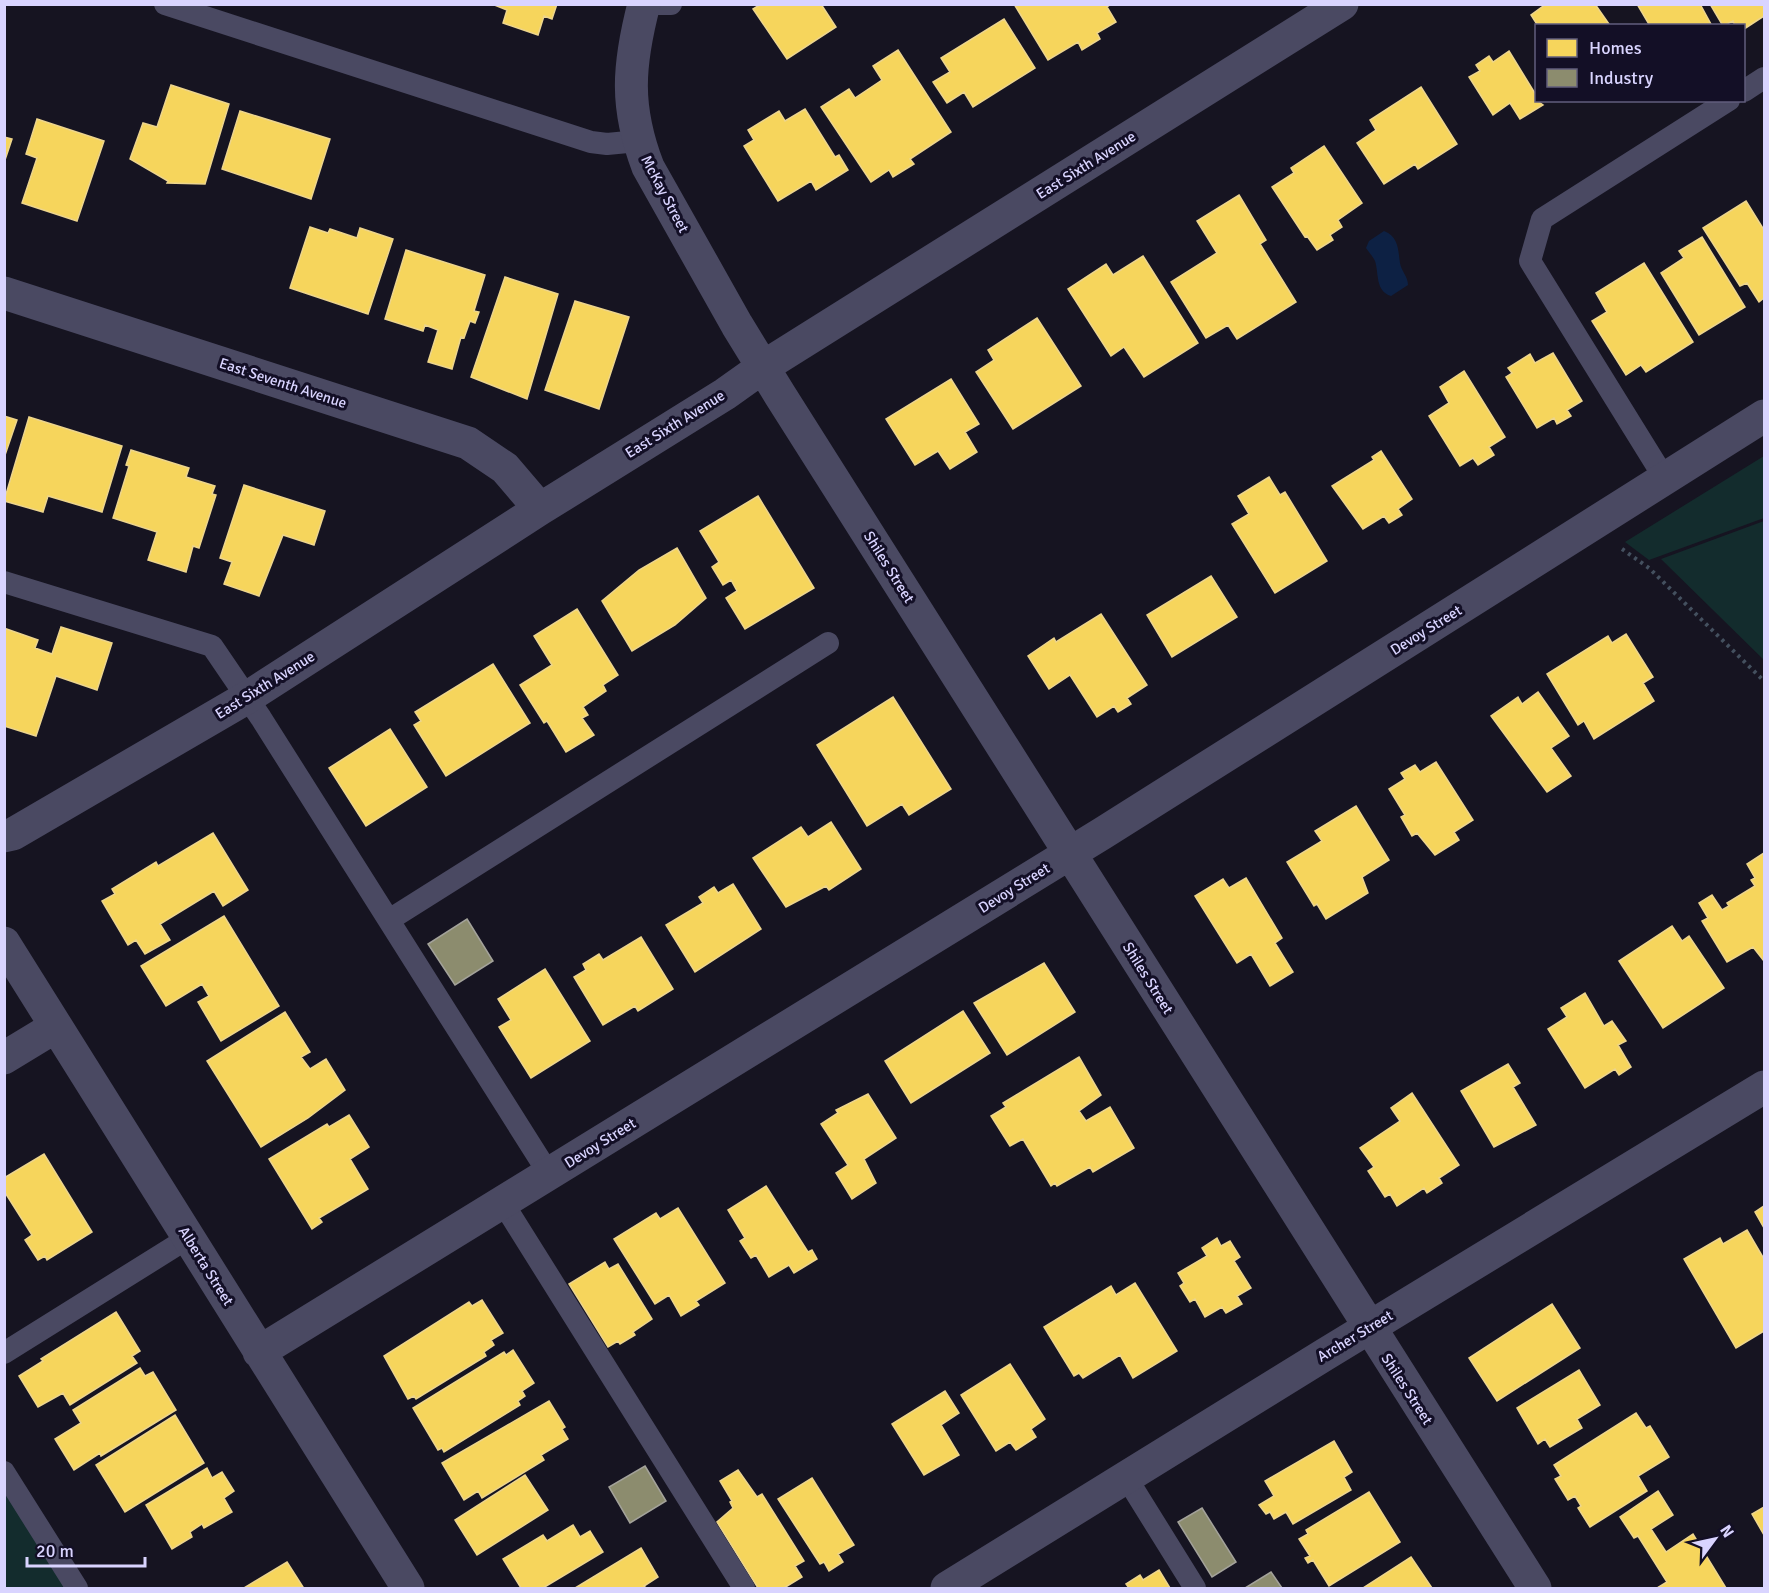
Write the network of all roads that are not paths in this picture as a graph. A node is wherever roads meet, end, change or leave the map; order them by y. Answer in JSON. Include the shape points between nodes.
{"nodes":[{"id":1,"x":165,"y":4,"type":"edge"},
{"id":2,"x":644,"y":4,"type":"edge"},
{"id":3,"x":653,"y":4,"type":"edge"},
{"id":4,"x":670,"y":4,"type":"edge"},
{"id":5,"x":1342,"y":4,"type":"edge"},
{"id":6,"x":1764,"y":78,"type":"edge"},
{"id":7,"x":1745,"y":90,"type":"edge"},
{"id":8,"x":1726,"y":102,"type":"edge"},
{"id":9,"x":638,"y":141,"type":"junction"},
{"id":10,"x":4,"y":293,"type":"edge"},
{"id":11,"x":763,"y":367,"type":"junction"},
{"id":12,"x":1764,"y":416,"type":"edge"},
{"id":13,"x":1665,"y":479,"type":"junction"},
{"id":14,"x":540,"y":509,"type":"junction"},
{"id":15,"x":4,"y":582,"type":"edge"},
{"id":16,"x":828,"y":643,"type":"dead end"},
{"id":17,"x":248,"y":697,"type":"junction"},
{"id":18,"x":4,"y":836,"type":"edge"},
{"id":19,"x":1070,"y":854,"type":"junction"},
{"id":20,"x":389,"y":920,"type":"junction"},
{"id":21,"x":4,"y":943,"type":"edge"},
{"id":22,"x":55,"y":1028,"type":"junction"},
{"id":23,"x":4,"y":1058,"type":"edge"},
{"id":24,"x":1764,"y":1087,"type":"edge"},
{"id":25,"x":549,"y":1174,"type":"junction"},
{"id":26,"x":503,"y":1203,"type":"junction"},
{"id":27,"x":188,"y":1238,"type":"junction"},
{"id":28,"x":1368,"y":1328,"type":"junction"},
{"id":29,"x":259,"y":1352,"type":"junction"},
{"id":30,"x":4,"y":1353,"type":"edge"},
{"id":31,"x":4,"y":1472,"type":"edge"},
{"id":32,"x":1126,"y":1477,"type":"junction"},
{"id":33,"x":77,"y":1588,"type":"edge"},
{"id":34,"x":408,"y":1588,"type":"edge"},
{"id":35,"x":744,"y":1588,"type":"edge"},
{"id":36,"x":947,"y":1588,"type":"edge"},
{"id":37,"x":1195,"y":1588,"type":"edge"},
{"id":38,"x":1535,"y":1588,"type":"edge"}],
"edges":[{"from":1,"to":9,"type":"lane","via":[[591,142]]},
{"from":2,"to":9,"type":"street","name":"McKay Street","via":[[632,48],[630,93]]},
{"from":3,"to":4,"type":"lane"},
{"from":5,"to":11,"type":"street","name":"East Sixth Avenue"},
{"from":6,"to":7,"type":"lane"},
{"from":8,"to":13,"type":"lane","via":[[1542,219],[1530,261]]},
{"from":9,"to":11,"type":"street","name":"McKay Street","via":[[648,167]]},
{"from":10,"to":14,"type":"street","name":"East Seventh Avenue","via":[[468,443],[505,468]]},
{"from":11,"to":14,"type":"street","name":"East Sixth Avenue"},
{"from":11,"to":19,"type":"street","name":"Shiles Street"},
{"from":12,"to":13,"type":"street","name":"Devoy Street"},
{"from":13,"to":19,"type":"street","name":"Devoy Street"},
{"from":14,"to":17,"type":"street","name":"East Sixth Avenue"},
{"from":15,"to":17,"type":"lane","via":[[212,646]]},
{"from":16,"to":20,"type":"lane"},
{"from":17,"to":18,"type":"street","name":"East Sixth Avenue"},
{"from":17,"to":20,"type":"lane"},
{"from":19,"to":25,"type":"street","name":"Devoy Street"},
{"from":19,"to":28,"type":"street","name":"Shiles Street"},
{"from":20,"to":25,"type":"lane"},
{"from":21,"to":22,"type":"street","name":"Alberta Street"},
{"from":22,"to":23,"type":"street"},
{"from":22,"to":27,"type":"street","name":"Alberta Street"},
{"from":24,"to":28,"type":"street","name":"Archer Street"},
{"from":25,"to":26,"type":"street","name":"Devoy Street"},
{"from":26,"to":29,"type":"street","name":"Devoy Street"},
{"from":26,"to":35,"type":"lane"},
{"from":27,"to":29,"type":"street","name":"Alberta Street"},
{"from":27,"to":30,"type":"lane"},
{"from":28,"to":32,"type":"street","name":"Archer Street"},
{"from":28,"to":38,"type":"street","name":"Shiles Street"},
{"from":29,"to":34,"type":"street","name":"Alberta Street"},
{"from":31,"to":33,"type":"lane"},
{"from":32,"to":36,"type":"street","name":"Archer Street"},
{"from":32,"to":37,"type":"lane"}]}
